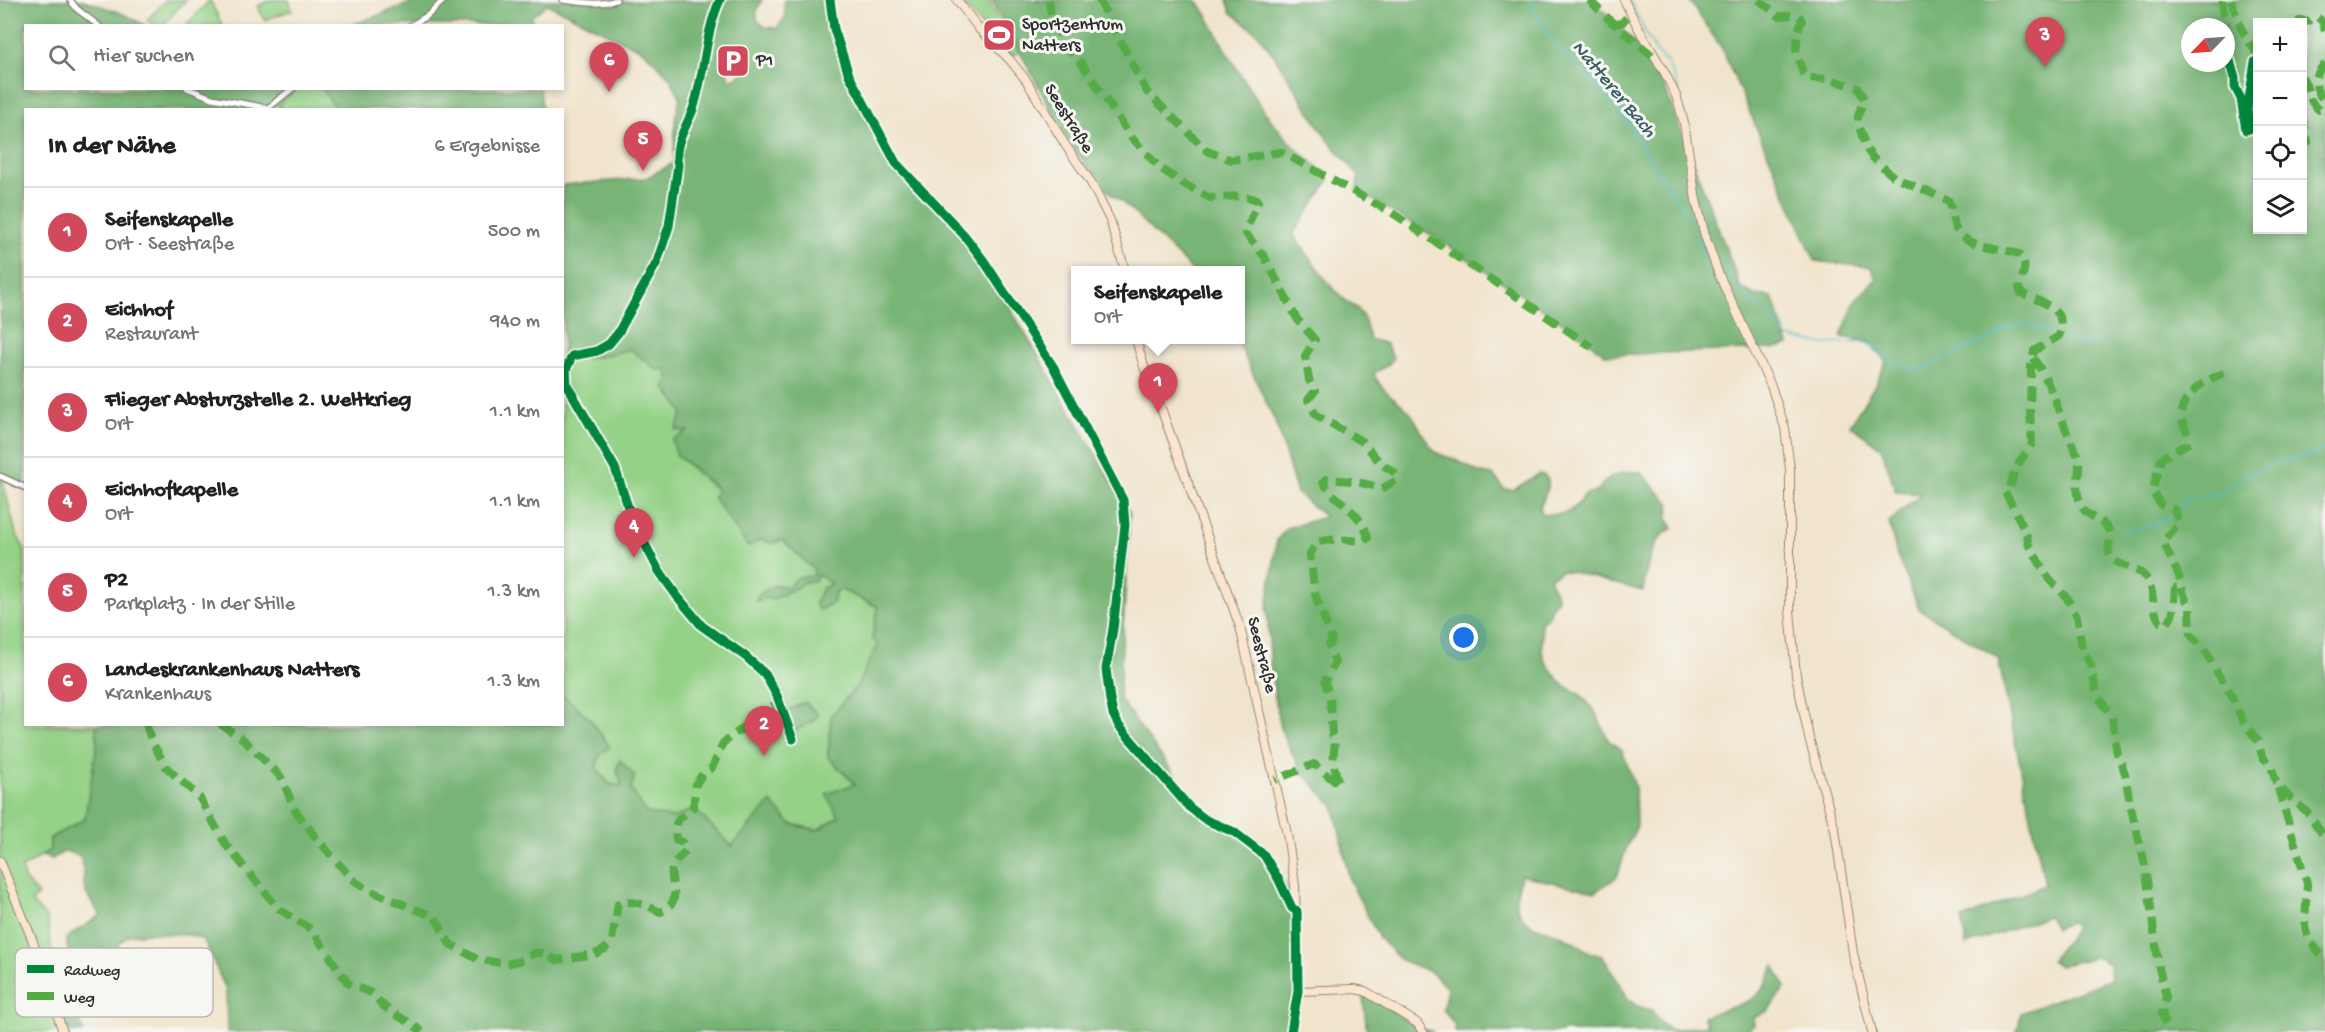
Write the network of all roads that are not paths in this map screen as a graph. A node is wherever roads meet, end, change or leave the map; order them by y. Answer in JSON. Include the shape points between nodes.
{"nodes":[{"id":1,"x":70,"y":0,"type":"edge"},
{"id":2,"x":444,"y":0,"type":"edge"},
{"id":3,"x":563,"y":0,"type":"edge"},
{"id":4,"x":616,"y":0,"type":"edge"},
{"id":5,"x":720,"y":0,"type":"edge"},
{"id":6,"x":957,"y":0,"type":"edge"},
{"id":7,"x":1624,"y":0,"type":"edge"},
{"id":8,"x":96,"y":24,"type":"edge"},
{"id":9,"x":413,"y":24,"type":"edge"},
{"id":10,"x":192,"y":90,"type":"edge"},
{"id":11,"x":291,"y":90,"type":"edge"},
{"id":12,"x":676,"y":158,"type":"joint"},
{"id":13,"x":1124,"y":266,"type":"edge"},
{"id":14,"x":1137,"y":344,"type":"edge"},
{"id":15,"x":0,"y":476,"type":"edge"},
{"id":16,"x":24,"y":487,"type":"edge"},
{"id":17,"x":793,"y":739,"type":"dead end"},
{"id":18,"x":0,"y":861,"type":"edge"},
{"id":19,"x":35,"y":948,"type":"edge"},
{"id":20,"x":1298,"y":991,"type":"junction"},
{"id":21,"x":58,"y":1017,"type":"edge"},
{"id":22,"x":63,"y":1032,"type":"edge"},
{"id":23,"x":1291,"y":1032,"type":"edge"},
{"id":24,"x":1423,"y":1032,"type":"edge"},
{"id":25,"x":1872,"y":1032,"type":"edge"}],
"edges":[{"from":1,"to":8,"type":"street"},
{"from":2,"to":9,"type":"street"},
{"from":3,"to":4,"type":"street"},
{"from":5,"to":12,"type":"street","via":[[695,103]]},
{"from":6,"to":13,"type":"street","name":"Seestraße","via":[[1018,70],[1090,181],[1110,220]]},
{"from":7,"to":25,"type":"street","via":[[1677,98],[1705,236],[1771,386],[1785,428],[1790,469],[1790,611],[1798,683],[1811,749],[1834,830],[1852,953]]},
{"from":10,"to":11,"type":"street","via":[[212,98],[262,107],[272,106]]},
{"from":12,"to":17,"type":"street","via":[[669,226],[657,262],[609,344],[572,356],[566,370],[567,385],[615,468],[632,519],[659,571],[702,626],[765,674]]},
{"from":14,"to":20,"type":"street","name":"Seestraße","via":[[1240,627],[1287,834],[1295,885]]},
{"from":15,"to":16,"type":"street"},
{"from":18,"to":19,"type":"street"},
{"from":20,"to":23,"type":"street"},
{"from":20,"to":24,"type":"street","via":[[1365,991],[1417,1023]]},
{"from":21,"to":22,"type":"street"}]}
